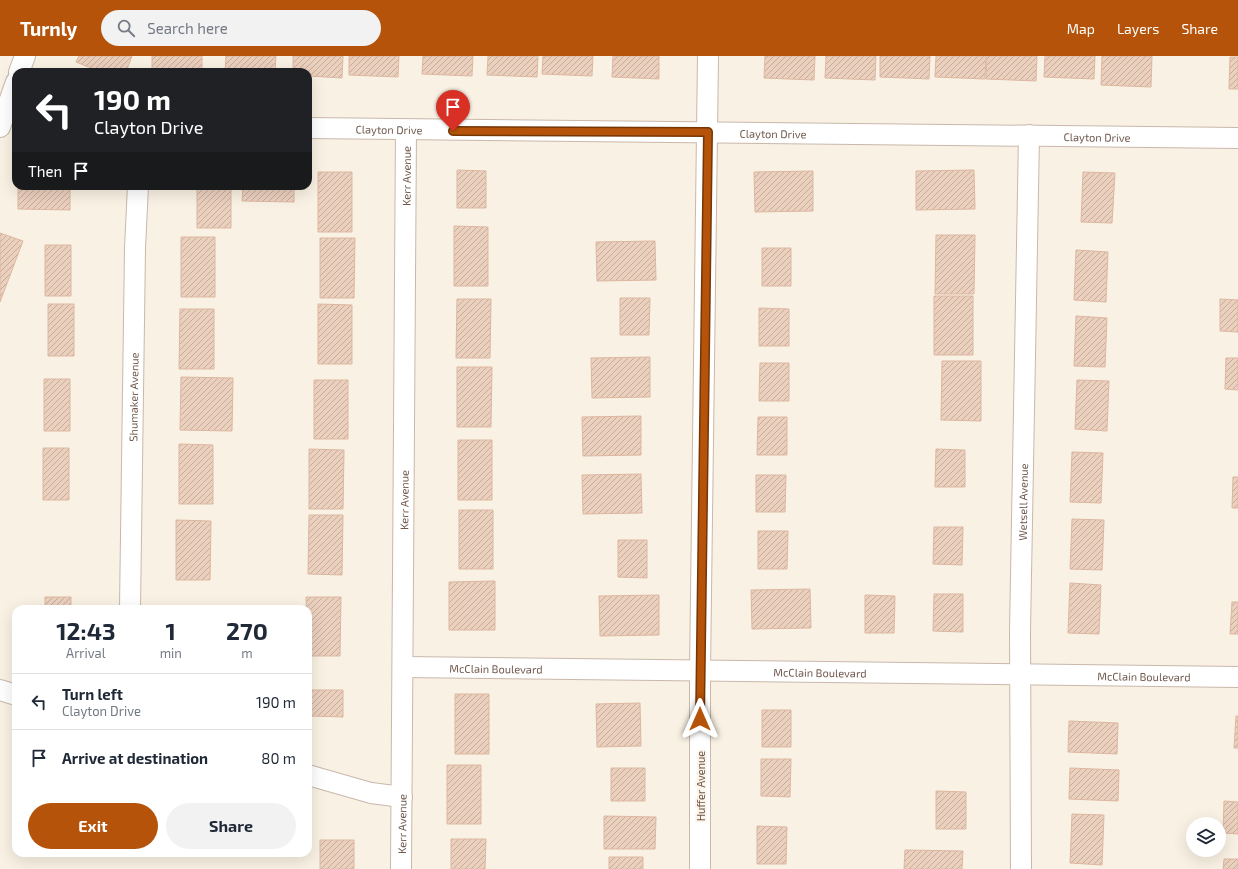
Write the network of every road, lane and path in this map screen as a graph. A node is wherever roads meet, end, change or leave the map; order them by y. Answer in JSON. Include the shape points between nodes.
{"nodes":[{"id":1,"x":25,"y":56,"type":"edge"},
{"id":2,"x":708,"y":56,"type":"edge"},
{"id":3,"x":21,"y":68,"type":"edge"},
{"id":4,"x":12,"y":107,"type":"edge"},
{"id":5,"x":0,"y":127,"type":"edge"},
{"id":6,"x":312,"y":128,"type":"edge"},
{"id":7,"x":406,"y":130,"type":"junction"},
{"id":8,"x":708,"y":132,"type":"junction"},
{"id":9,"x":1029,"y":135,"type":"junction"},
{"id":10,"x":1238,"y":138,"type":"edge"},
{"id":11,"x":138,"y":190,"type":"edge"},
{"id":12,"x":130,"y":605,"type":"edge"},
{"id":13,"x":403,"y":667,"type":"junction"},
{"id":14,"x":700,"y":671,"type":"junction"},
{"id":15,"x":1020,"y":676,"type":"junction"},
{"id":16,"x":1238,"y":677,"type":"edge"},
{"id":17,"x":0,"y":690,"type":"edge"},
{"id":18,"x":12,"y":694,"type":"edge"},
{"id":19,"x":312,"y":776,"type":"edge"},
{"id":20,"x":402,"y":796,"type":"junction"},
{"id":21,"x":401,"y":869,"type":"edge"},
{"id":22,"x":700,"y":869,"type":"edge"},
{"id":23,"x":1021,"y":869,"type":"edge"}],
"edges":[{"from":1,"to":3,"type":"street"},
{"from":2,"to":8,"type":"street","name":"Huffer Avenue"},
{"from":4,"to":5,"type":"street"},
{"from":6,"to":7,"type":"street","name":"Clayton Drive"},
{"from":7,"to":8,"type":"street","name":"Clayton Drive"},
{"from":7,"to":13,"type":"street","name":"Kerr Avenue","via":[[402,464]]},
{"from":8,"to":9,"type":"street","name":"Clayton Drive"},
{"from":8,"to":14,"type":"street","name":"Huffer Avenue"},
{"from":9,"to":10,"type":"street","name":"Clayton Drive"},
{"from":9,"to":15,"type":"street","name":"Wetsell Avenue"},
{"from":11,"to":12,"type":"street","name":"Shumaker Avenue"},
{"from":13,"to":14,"type":"street","name":"McClain Boulevard"},
{"from":13,"to":20,"type":"street","name":"Kerr Avenue"},
{"from":14,"to":15,"type":"street","name":"McClain Boulevard"},
{"from":14,"to":22,"type":"street","name":"Huffer Avenue"},
{"from":15,"to":16,"type":"street","name":"McClain Boulevard"},
{"from":15,"to":23,"type":"street","name":"Wetsell Avenue"},
{"from":17,"to":18,"type":"street"},
{"from":19,"to":20,"type":"street","via":[[371,793]]},
{"from":20,"to":21,"type":"street","name":"Kerr Avenue"}]}
